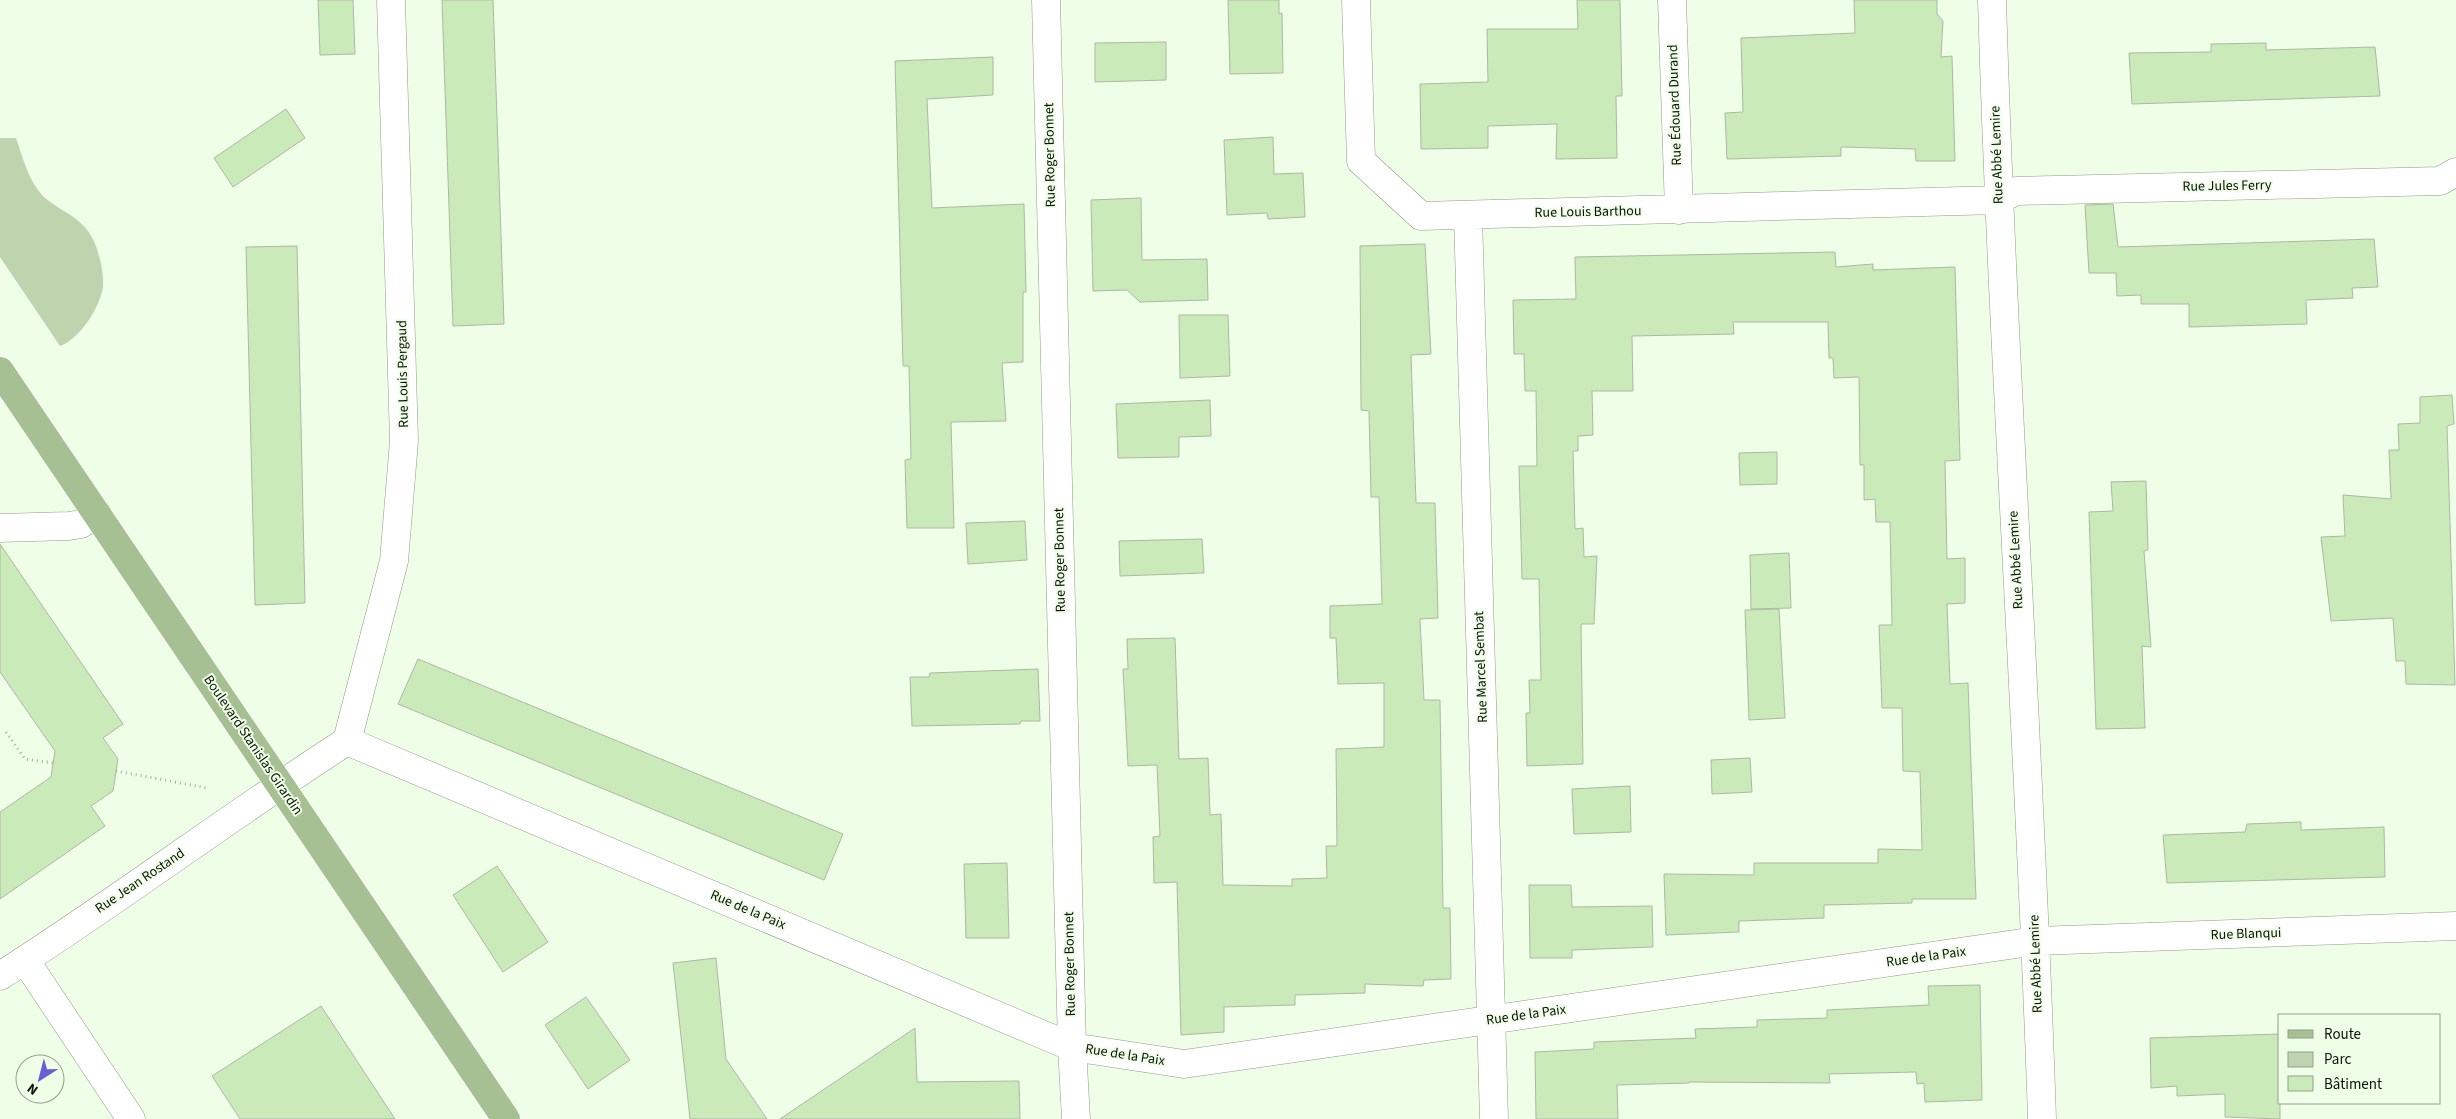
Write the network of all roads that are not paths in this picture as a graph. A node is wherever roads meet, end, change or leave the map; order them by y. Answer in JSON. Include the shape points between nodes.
{"nodes":[{"id":1,"x":391,"y":0,"type":"edge"},
{"id":2,"x":1046,"y":0,"type":"edge"},
{"id":3,"x":1356,"y":0,"type":"edge"},
{"id":4,"x":1672,"y":0,"type":"edge"},
{"id":5,"x":1992,"y":0,"type":"edge"},
{"id":6,"x":2456,"y":172,"type":"edge"},
{"id":7,"x":1998,"y":200,"type":"junction"},
{"id":8,"x":1679,"y":210,"type":"junction"},
{"id":9,"x":1468,"y":215,"type":"junction"},
{"id":10,"x":0,"y":371,"type":"edge"},
{"id":11,"x":97,"y":514,"type":"junction"},
{"id":12,"x":0,"y":528,"type":"edge"},
{"id":13,"x":348,"y":741,"type":"junction"},
{"id":14,"x":280,"y":784,"type":"junction"},
{"id":15,"x":2456,"y":926,"type":"edge"},
{"id":16,"x":2036,"y":941,"type":"junction"},
{"id":17,"x":25,"y":960,"type":"junction"},
{"id":18,"x":0,"y":976,"type":"edge"},
{"id":19,"x":1491,"y":1020,"type":"junction"},
{"id":20,"x":1072,"y":1047,"type":"junction"},
{"id":21,"x":131,"y":1119,"type":"edge"},
{"id":22,"x":506,"y":1119,"type":"edge"},
{"id":23,"x":1076,"y":1119,"type":"edge"},
{"id":24,"x":1494,"y":1119,"type":"edge"},
{"id":25,"x":2042,"y":1119,"type":"edge"}],
"edges":[{"from":1,"to":13,"type":"street","name":"Rue Louis Pergaud","via":[[404,441],[394,561]]},
{"from":2,"to":20,"type":"street","name":"Rue Roger Bonnet"},
{"from":3,"to":9,"type":"street","name":"Rue Louis Barthou","via":[[1361,161],[1421,216]]},
{"from":4,"to":8,"type":"street","name":"Rue Édouard Durand"},
{"from":5,"to":7,"type":"street","name":"Rue Abbé Lemire"},
{"from":6,"to":7,"type":"street","name":"Rue Jules Ferry","via":[[2440,181],[2016,191]]},
{"from":7,"to":8,"type":"street","name":"Rue Louis Barthou"},
{"from":7,"to":16,"type":"street","name":"Rue Abbé Lemire"},
{"from":8,"to":9,"type":"street","name":"Rue Louis Barthou"},
{"from":9,"to":19,"type":"street","name":"Rue Marcel Sembat"},
{"from":10,"to":11,"type":"main road","name":"Boulevard Stanislas Girardin"},
{"from":11,"to":12,"type":"street","via":[[81,524],[70,526]]},
{"from":11,"to":14,"type":"main road","name":"Boulevard Stanislas Girardin"},
{"from":13,"to":14,"type":"street"},
{"from":13,"to":20,"type":"street","name":"Rue de la Paix"},
{"from":14,"to":17,"type":"street","name":"Rue Jean Rostand"},
{"from":14,"to":22,"type":"main road","name":"Boulevard Stanislas Girardin"},
{"from":15,"to":16,"type":"street","name":"Rue Blanqui"},
{"from":16,"to":19,"type":"street","name":"Rue de la Paix"},
{"from":16,"to":25,"type":"street","name":"Rue Abbé Lemire"},
{"from":17,"to":18,"type":"street","name":"Rue Jean Rostand"},
{"from":17,"to":21,"type":"street"},
{"from":19,"to":20,"type":"street","name":"Rue de la Paix","via":[[1184,1064]]},
{"from":19,"to":24,"type":"street","name":"Rue Marcel Sembat"},
{"from":20,"to":23,"type":"street","name":"Rue Roger Bonnet"}]}
